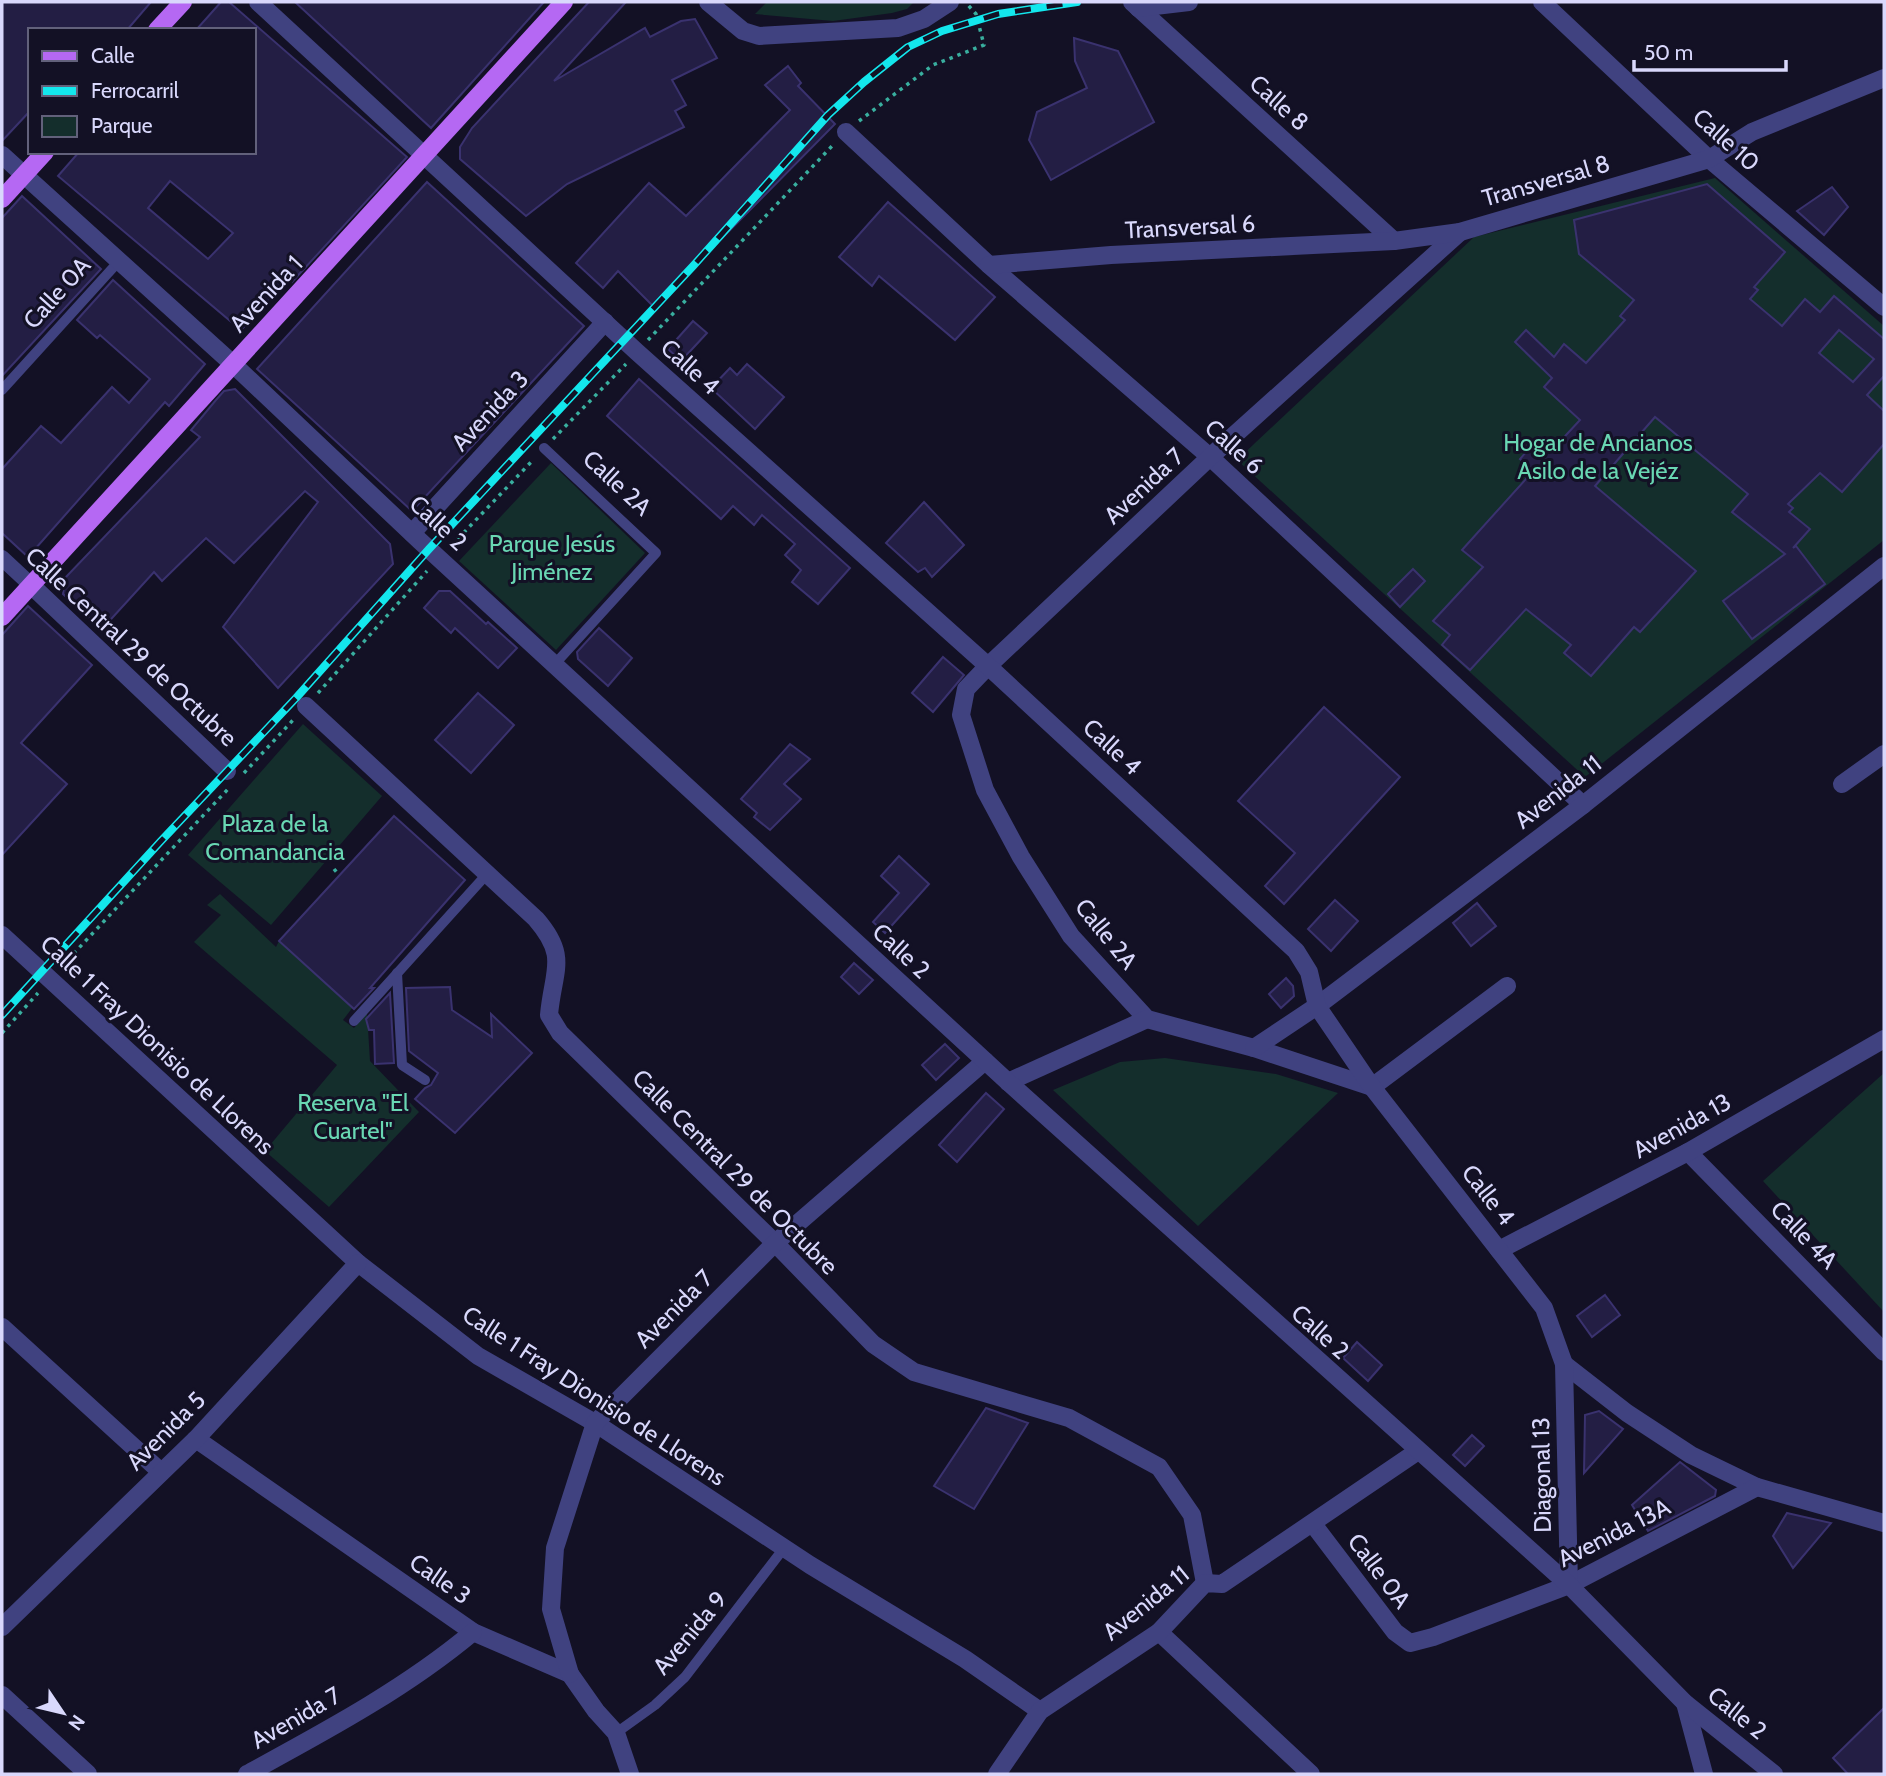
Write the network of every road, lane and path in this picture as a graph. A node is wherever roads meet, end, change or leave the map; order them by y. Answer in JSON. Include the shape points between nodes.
{"nodes":[{"id":1,"x":183,"y":2,"type":"edge"},
{"id":2,"x":258,"y":2,"type":"edge"},
{"id":3,"x":564,"y":2,"type":"edge"},
{"id":4,"x":708,"y":2,"type":"edge"},
{"id":5,"x":950,"y":2,"type":"edge"},
{"id":6,"x":965,"y":2,"type":"edge"},
{"id":7,"x":1189,"y":2,"type":"edge"},
{"id":8,"x":1542,"y":2,"type":"edge"},
{"id":9,"x":1135,"y":5,"type":"edge"},
{"id":10,"x":159,"y":28,"type":"edge"},
{"id":11,"x":1884,"y":78,"type":"edge"},
{"id":12,"x":846,"y":132,"type":"junction"},
{"id":13,"x":43,"y":154,"type":"edge"},
{"id":14,"x":2,"y":155,"type":"edge"},
{"id":15,"x":426,"y":156,"type":"junction"},
{"id":16,"x":1709,"y":159,"type":"junction"},
{"id":17,"x":24,"y":175,"type":"junction"},
{"id":18,"x":2,"y":199,"type":"edge"},
{"id":19,"x":1460,"y":232,"type":"junction"},
{"id":20,"x":1394,"y":241,"type":"junction"},
{"id":21,"x":120,"y":260,"type":"junction"},
{"id":22,"x":989,"y":265,"type":"junction"},
{"id":23,"x":1884,"y":307,"type":"edge"},
{"id":24,"x":605,"y":322,"type":"junction"},
{"id":25,"x":637,"y":352,"type":"junction"},
{"id":26,"x":234,"y":365,"type":"junction"},
{"id":27,"x":2,"y":390,"type":"edge"},
{"id":28,"x":544,"y":448,"type":"junction"},
{"id":29,"x":1210,"y":457,"type":"junction"},
{"id":30,"x":412,"y":533,"type":"junction"},
{"id":31,"x":2,"y":558,"type":"edge"},
{"id":32,"x":439,"y":558,"type":"junction"},
{"id":33,"x":1884,"y":566,"type":"edge"},
{"id":34,"x":31,"y":585,"type":"junction"},
{"id":35,"x":2,"y":617,"type":"edge"},
{"id":36,"x":554,"y":665,"type":"junction"},
{"id":37,"x":988,"y":666,"type":"junction"},
{"id":38,"x":306,"y":706,"type":"junction"},
{"id":39,"x":1884,"y":754,"type":"edge"},
{"id":40,"x":227,"y":771,"type":"dead end"},
{"id":41,"x":1842,"y":784,"type":"dead end"},
{"id":42,"x":1583,"y":805,"type":"junction"},
{"id":43,"x":334,"y":869,"type":"dead end"},
{"id":44,"x":487,"y":874,"type":"junction"},
{"id":45,"x":339,"y":875,"type":"dead end"},
{"id":46,"x":2,"y":935,"type":"edge"},
{"id":47,"x":397,"y":973,"type":"junction"},
{"id":48,"x":50,"y":979,"type":"junction"},
{"id":49,"x":1507,"y":986,"type":"dead end"},
{"id":50,"x":1317,"y":1006,"type":"junction"},
{"id":51,"x":1147,"y":1019,"type":"junction"},
{"id":52,"x":354,"y":1021,"type":"dead end"},
{"id":53,"x":2,"y":1032,"type":"edge"},
{"id":54,"x":1884,"y":1039,"type":"edge"},
{"id":55,"x":1254,"y":1048,"type":"junction"},
{"id":56,"x":985,"y":1061,"type":"junction"},
{"id":57,"x":425,"y":1080,"type":"dead end"},
{"id":58,"x":1007,"y":1082,"type":"junction"},
{"id":59,"x":1373,"y":1087,"type":"junction"},
{"id":60,"x":1688,"y":1152,"type":"junction"},
{"id":61,"x":775,"y":1243,"type":"junction"},
{"id":62,"x":1499,"y":1250,"type":"junction"},
{"id":63,"x":358,"y":1263,"type":"junction"},
{"id":64,"x":2,"y":1328,"type":"edge"},
{"id":65,"x":1884,"y":1352,"type":"edge"},
{"id":66,"x":1564,"y":1364,"type":"junction"},
{"id":67,"x":595,"y":1423,"type":"junction"},
{"id":68,"x":196,"y":1439,"type":"junction"},
{"id":69,"x":1418,"y":1451,"type":"junction"},
{"id":70,"x":161,"y":1472,"type":"junction"},
{"id":71,"x":1757,"y":1487,"type":"junction"},
{"id":72,"x":1884,"y":1523,"type":"edge"},
{"id":73,"x":1313,"y":1524,"type":"junction"},
{"id":74,"x":784,"y":1548,"type":"junction"},
{"id":75,"x":1569,"y":1555,"type":"junction"},
{"id":76,"x":1543,"y":1562,"type":"junction"},
{"id":77,"x":1205,"y":1583,"type":"junction"},
{"id":78,"x":1569,"y":1586,"type":"junction"},
{"id":79,"x":2,"y":1627,"type":"edge"},
{"id":80,"x":473,"y":1632,"type":"junction"},
{"id":81,"x":1159,"y":1632,"type":"junction"},
{"id":82,"x":1410,"y":1643,"type":"joint"},
{"id":83,"x":570,"y":1674,"type":"junction"},
{"id":84,"x":2,"y":1695,"type":"edge"},
{"id":85,"x":1685,"y":1703,"type":"junction"},
{"id":86,"x":1040,"y":1711,"type":"junction"},
{"id":87,"x":616,"y":1732,"type":"junction"},
{"id":88,"x":88,"y":1774,"type":"edge"},
{"id":89,"x":247,"y":1774,"type":"edge"},
{"id":90,"x":630,"y":1774,"type":"edge"},
{"id":91,"x":997,"y":1774,"type":"edge"},
{"id":92,"x":1311,"y":1774,"type":"edge"},
{"id":93,"x":1704,"y":1774,"type":"edge"},
{"id":94,"x":1774,"y":1774,"type":"edge"}],
"edges":[{"from":1,"to":10,"type":"main road"},
{"from":2,"to":15,"type":"street","name":"Calle 4"},
{"from":3,"to":15,"type":"main road","name":"Avenida 1"},
{"from":4,"to":5,"type":"street","via":[[743,31],[759,36],[898,28]]},
{"from":6,"to":12,"type":"path","via":[[976,14],[984,45],[933,65]]},
{"from":7,"to":9,"type":"street"},
{"from":8,"to":16,"type":"street","name":"Calle 10"},
{"from":9,"to":20,"type":"street","name":"Calle 8"},
{"from":11,"to":16,"type":"street","name":"Transversal 8","via":[[1752,132]]},
{"from":12,"to":22,"type":"street","name":"Calle 6"},
{"from":12,"to":25,"type":"path"},
{"from":13,"to":17,"type":"main road"},
{"from":14,"to":17,"type":"street","name":"Calle 2"},
{"from":15,"to":24,"type":"street","name":"Calle 4"},
{"from":15,"to":26,"type":"main road","name":"Avenida 1"},
{"from":16,"to":19,"type":"street","name":"Transversal 8"},
{"from":16,"to":23,"type":"street","name":"Calle 10"},
{"from":17,"to":18,"type":"main road"},
{"from":17,"to":21,"type":"street","name":"Calle 2"},
{"from":19,"to":20,"type":"street","name":"Transversal 8"},
{"from":19,"to":29,"type":"street","name":"Avenida 7"},
{"from":20,"to":22,"type":"street","name":"Transversal 6"},
{"from":21,"to":26,"type":"street","name":"Calle 2"},
{"from":21,"to":27,"type":"lane","name":"Calle 0A"},
{"from":22,"to":29,"type":"street","name":"Calle 6"},
{"from":24,"to":25,"type":"street","name":"Calle 4"},
{"from":24,"to":30,"type":"street","name":"Avenida 3"},
{"from":25,"to":28,"type":"path"},
{"from":25,"to":37,"type":"street","name":"Calle 4"},
{"from":26,"to":30,"type":"street","name":"Calle 2"},
{"from":26,"to":34,"type":"main road","name":"Avenida 1"},
{"from":28,"to":32,"type":"path"},
{"from":28,"to":36,"type":"lane","name":"Calle 2A","via":[[656,553]]},
{"from":29,"to":37,"type":"street","name":"Avenida 7"},
{"from":29,"to":42,"type":"street","name":"Calle 6"},
{"from":30,"to":32,"type":"street","name":"Calle 2"},
{"from":31,"to":34,"type":"street","name":"Calle Central 29 de Octubre"},
{"from":32,"to":36,"type":"street","name":"Calle 2"},
{"from":32,"to":38,"type":"path"},
{"from":33,"to":42,"type":"street","name":"Avenida 11"},
{"from":34,"to":35,"type":"main road","name":"Avenida 1"},
{"from":34,"to":40,"type":"street","name":"Calle Central 29 de Octubre"},
{"from":36,"to":56,"type":"street","name":"Calle 2"},
{"from":37,"to":50,"type":"street","name":"Calle 4","via":[[1296,951],[1309,972]]},
{"from":37,"to":51,"type":"street","name":"Calle 2A","via":[[966,689],[961,715],[985,790],[1072,936]]},
{"from":38,"to":44,"type":"street","name":"Calle Central 29 de Octubre"},
{"from":38,"to":48,"type":"path"},
{"from":39,"to":41,"type":"street"},
{"from":42,"to":50,"type":"street","name":"Avenida 11"},
{"from":43,"to":45,"type":"path"},
{"from":44,"to":47,"type":"lane"},
{"from":44,"to":61,"type":"street","name":"Calle Central 29 de Octubre","via":[[550,936],[557,954],[549,1015],[560,1032]]},
{"from":46,"to":48,"type":"street","name":"Calle 1 Fray Dionisio de Llorens"},
{"from":47,"to":52,"type":"lane"},
{"from":47,"to":57,"type":"lane","via":[[402,1065]]},
{"from":48,"to":53,"type":"path"},
{"from":48,"to":63,"type":"street","name":"Calle 1 Fray Dionisio de Llorens"},
{"from":49,"to":59,"type":"street"},
{"from":50,"to":55,"type":"street","name":"Avenida 11"},
{"from":50,"to":59,"type":"street","name":"Calle 4"},
{"from":51,"to":55,"type":"street"},
{"from":51,"to":58,"type":"street"},
{"from":54,"to":60,"type":"street","name":"Avenida 13"},
{"from":55,"to":59,"type":"street"},
{"from":56,"to":58,"type":"street","name":"Calle 2"},
{"from":56,"to":61,"type":"street","name":"Avenida 7"},
{"from":58,"to":69,"type":"street","name":"Calle 2"},
{"from":59,"to":62,"type":"street","name":"Calle 4"},
{"from":60,"to":62,"type":"street","name":"Avenida 13"},
{"from":60,"to":65,"type":"street","name":"Calle 4A"},
{"from":61,"to":67,"type":"street","name":"Avenida 7"},
{"from":61,"to":77,"type":"street","name":"Calle Central 29 de Octubre","via":[[873,1344],[914,1372],[1069,1418],[1159,1467],[1192,1515]]},
{"from":62,"to":66,"type":"street","name":"Calle 4","via":[[1544,1308]]},
{"from":63,"to":67,"type":"street","name":"Calle 1 Fray Dionisio de Llorens","via":[[478,1356]]},
{"from":63,"to":68,"type":"street","name":"Avenida 5"},
{"from":64,"to":70,"type":"street"},
{"from":66,"to":71,"type":"street","via":[[1690,1455]]},
{"from":66,"to":75,"type":"street","name":"Diagonal 13"},
{"from":67,"to":74,"type":"street","name":"Calle 1 Fray Dionisio de Llorens"},
{"from":67,"to":83,"type":"street","name":"Avenida 7","via":[[555,1548],[551,1609]]},
{"from":68,"to":70,"type":"street","name":"Avenida 5"},
{"from":68,"to":80,"type":"street","name":"Calle 3"},
{"from":69,"to":73,"type":"street","name":"Avenida 11"},
{"from":69,"to":76,"type":"street","name":"Calle 2"},
{"from":70,"to":79,"type":"street","name":"Avenida 5"},
{"from":71,"to":72,"type":"street"},
{"from":71,"to":78,"type":"street","name":"Avenida 13A"},
{"from":73,"to":77,"type":"street","name":"Avenida 11","via":[[1222,1584]]},
{"from":73,"to":82,"type":"street","name":"Calle 0A","via":[[1390,1625]]},
{"from":74,"to":86,"type":"street","name":"Calle 1 Fray Dionisio de Llorens","via":[[965,1659]]},
{"from":74,"to":87,"type":"lane","name":"Avenida 9","via":[[685,1677]]},
{"from":75,"to":76,"type":"street","via":[[1554,1565]]},
{"from":75,"to":78,"type":"street","name":"Diagonal 13"},
{"from":76,"to":78,"type":"street","name":"Calle 2"},
{"from":77,"to":81,"type":"street","name":"Avenida 11"},
{"from":78,"to":82,"type":"street","name":"Avenida 13A"},
{"from":78,"to":85,"type":"street","name":"Calle 2"},
{"from":80,"to":83,"type":"street","name":"Calle 3"},
{"from":80,"to":89,"type":"street","name":"Avenida 7","via":[[444,1656]]},
{"from":81,"to":86,"type":"street","name":"Avenida 11"},
{"from":81,"to":92,"type":"street"},
{"from":83,"to":87,"type":"street"},
{"from":84,"to":88,"type":"street"},
{"from":85,"to":93,"type":"street"},
{"from":85,"to":94,"type":"street","name":"Calle 2"},
{"from":86,"to":91,"type":"street","name":"Avenida 11"},
{"from":87,"to":90,"type":"street"}]}
